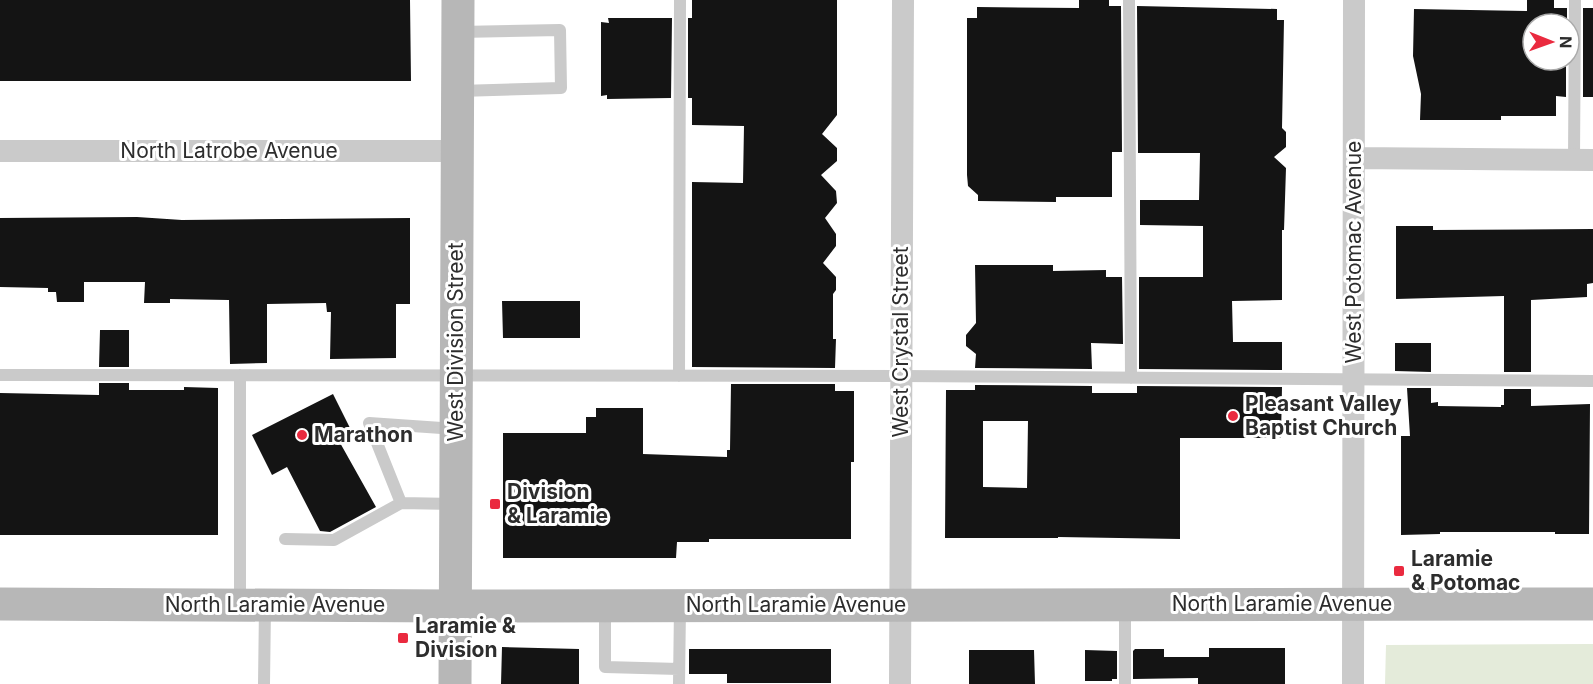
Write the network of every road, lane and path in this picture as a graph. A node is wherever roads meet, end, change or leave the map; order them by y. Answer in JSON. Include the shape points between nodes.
{"nodes":[{"id":1,"x":458,"y":0,"type":"edge"},
{"id":2,"x":680,"y":0,"type":"edge"},
{"id":3,"x":903,"y":0,"type":"edge"},
{"id":4,"x":1129,"y":0,"type":"edge"},
{"id":5,"x":1354,"y":0,"type":"edge"},
{"id":6,"x":1575,"y":0,"type":"edge"},
{"id":7,"x":458,"y":32,"type":"junction"},
{"id":8,"x":458,"y":91,"type":"junction"},
{"id":9,"x":0,"y":151,"type":"edge"},
{"id":10,"x":458,"y":151,"type":"junction"},
{"id":11,"x":1354,"y":158,"type":"junction"},
{"id":12,"x":1583,"y":159,"type":"edge"},
{"id":13,"x":0,"y":375,"type":"edge"},
{"id":14,"x":240,"y":375,"type":"junction"},
{"id":15,"x":456,"y":375,"type":"junction"},
{"id":16,"x":679,"y":376,"type":"junction"},
{"id":17,"x":901,"y":376,"type":"junction"},
{"id":18,"x":1131,"y":378,"type":"junction"},
{"id":19,"x":1354,"y":380,"type":"junction"},
{"id":20,"x":1593,"y":381,"type":"edge"},
{"id":21,"x":456,"y":429,"type":"junction"},
{"id":22,"x":401,"y":503,"type":"junction"},
{"id":23,"x":455,"y":504,"type":"junction"},
{"id":24,"x":285,"y":539,"type":"dead end"},
{"id":25,"x":0,"y":604,"type":"edge"},
{"id":26,"x":252,"y":604,"type":"junction"},
{"id":27,"x":900,"y":604,"type":"junction"},
{"id":28,"x":1125,"y":604,"type":"junction"},
{"id":29,"x":1354,"y":604,"type":"junction"},
{"id":30,"x":1593,"y":604,"type":"edge"},
{"id":31,"x":605,"y":605,"type":"junction"},
{"id":32,"x":680,"y":605,"type":"junction"},
{"id":33,"x":455,"y":606,"type":"junction"},
{"id":34,"x":680,"y":669,"type":"junction"},
{"id":35,"x":264,"y":684,"type":"edge"},
{"id":36,"x":455,"y":684,"type":"edge"},
{"id":37,"x":680,"y":684,"type":"edge"},
{"id":38,"x":900,"y":684,"type":"edge"},
{"id":39,"x":1125,"y":684,"type":"edge"},
{"id":40,"x":1353,"y":684,"type":"edge"}],
"edges":[{"from":1,"to":7,"type":"street","name":"West Division Street"},
{"from":2,"to":16,"type":"lane"},
{"from":3,"to":17,"type":"street","name":"West Crystal Street"},
{"from":4,"to":18,"type":"lane"},
{"from":5,"to":11,"type":"street","name":"West Potomac Avenue"},
{"from":6,"to":12,"type":"lane"},
{"from":7,"to":8,"type":"street","name":"West Division Street"},
{"from":7,"to":8,"type":"lane","via":[[560,30],[561,88]]},
{"from":8,"to":10,"type":"street","name":"West Division Street"},
{"from":9,"to":10,"type":"street","name":"North Latrobe Avenue"},
{"from":10,"to":15,"type":"street","name":"West Division Street"},
{"from":11,"to":12,"type":"street"},
{"from":11,"to":19,"type":"street","name":"West Potomac Avenue"},
{"from":13,"to":14,"type":"lane"},
{"from":14,"to":15,"type":"lane"},
{"from":14,"to":26,"type":"lane"},
{"from":15,"to":16,"type":"lane"},
{"from":15,"to":21,"type":"street","name":"West Division Street"},
{"from":16,"to":17,"type":"lane"},
{"from":17,"to":18,"type":"lane"},
{"from":17,"to":27,"type":"street","name":"West Crystal Street"},
{"from":18,"to":19,"type":"lane"},
{"from":19,"to":20,"type":"lane"},
{"from":19,"to":29,"type":"street","name":"West Potomac Avenue"},
{"from":21,"to":22,"type":"lane","via":[[369,423]]},
{"from":21,"to":23,"type":"street","name":"West Division Street"},
{"from":22,"to":23,"type":"lane"},
{"from":22,"to":24,"type":"lane","via":[[334,540]]},
{"from":23,"to":33,"type":"street","name":"West Division Street"},
{"from":25,"to":26,"type":"street","name":"North Laramie Avenue"},
{"from":26,"to":33,"type":"street","name":"North Laramie Avenue"},
{"from":26,"to":35,"type":"lane"},
{"from":27,"to":28,"type":"street","name":"North Laramie Avenue"},
{"from":27,"to":32,"type":"street","name":"North Laramie Avenue"},
{"from":27,"to":38,"type":"street","name":"West Crystal Street"},
{"from":28,"to":29,"type":"street","name":"North Laramie Avenue"},
{"from":28,"to":39,"type":"lane"},
{"from":29,"to":30,"type":"street","name":"North Laramie Avenue"},
{"from":29,"to":40,"type":"street","name":"West Potomac Avenue"},
{"from":31,"to":32,"type":"street","name":"North Laramie Avenue"},
{"from":31,"to":33,"type":"street","name":"North Laramie Avenue"},
{"from":31,"to":34,"type":"lane","via":[[605,667]]},
{"from":32,"to":34,"type":"lane"},
{"from":33,"to":36,"type":"street","name":"West Division Street"},
{"from":34,"to":37,"type":"lane"}]}
